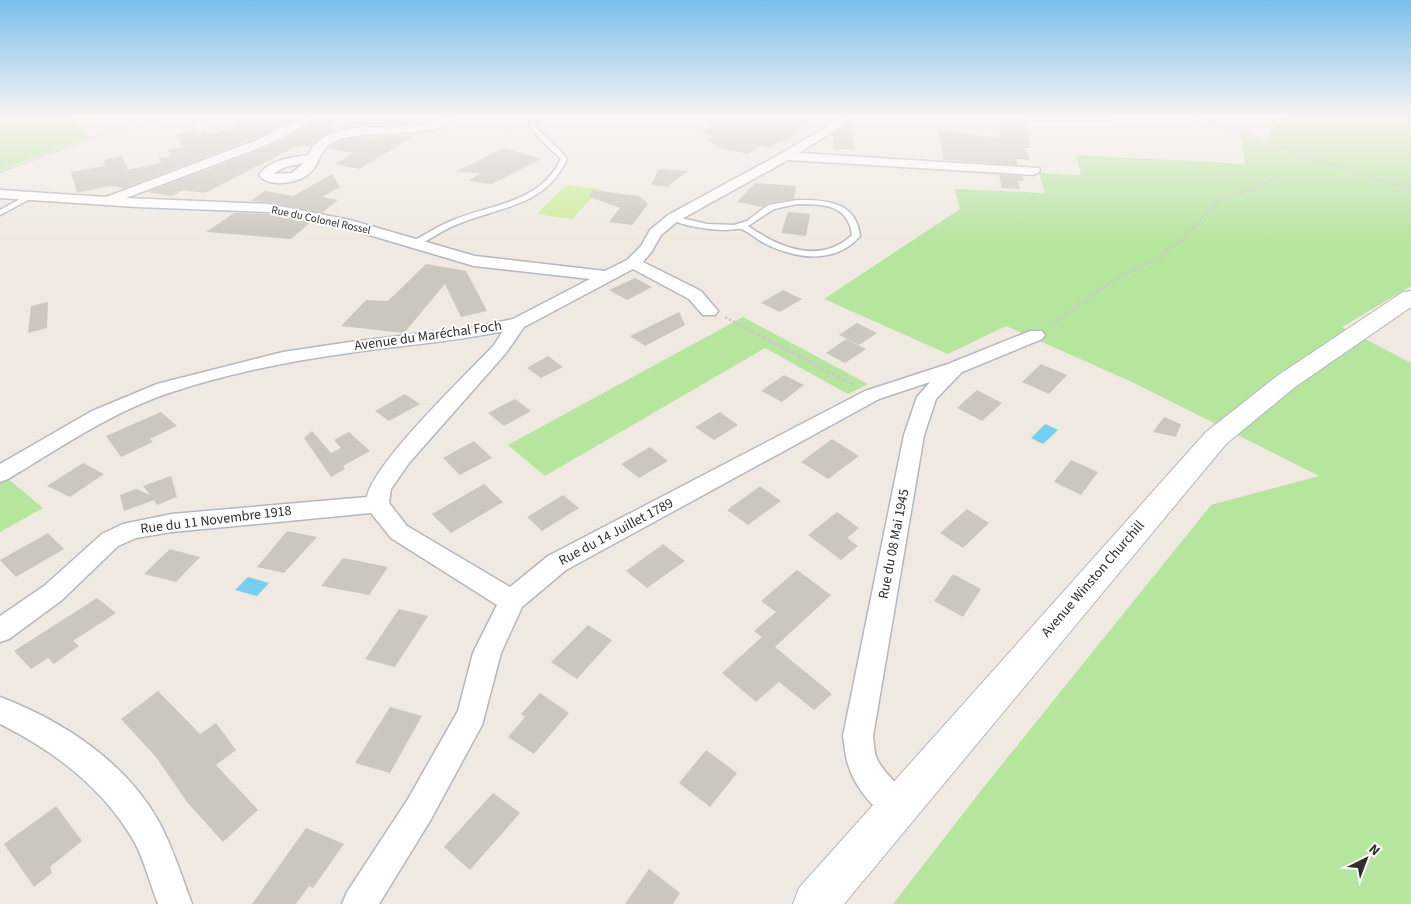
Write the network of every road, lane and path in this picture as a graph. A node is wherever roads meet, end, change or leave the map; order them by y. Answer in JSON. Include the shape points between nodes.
{"nodes":[{"id":1,"x":35,"y":159,"type":"edge"},
{"id":2,"x":217,"y":159,"type":"edge"},
{"id":3,"x":564,"y":159,"type":"edge"},
{"id":4,"x":780,"y":159,"type":"edge"},
{"id":5,"x":839,"y":159,"type":"edge"},
{"id":6,"x":1315,"y":159,"type":"edge"},
{"id":7,"x":1034,"y":171,"type":"dead end"},
{"id":8,"x":0,"y":172,"type":"edge"},
{"id":9,"x":1279,"y":178,"type":"dead end"},
{"id":10,"x":1411,"y":190,"type":"edge"},
{"id":11,"x":0,"y":194,"type":"edge"},
{"id":12,"x":32,"y":196,"type":"junction"},
{"id":13,"x":103,"y":202,"type":"junction"},
{"id":14,"x":0,"y":213,"type":"edge"},
{"id":15,"x":673,"y":218,"type":"junction"},
{"id":16,"x":742,"y":226,"type":"junction"},
{"id":17,"x":414,"y":244,"type":"junction"},
{"id":18,"x":633,"y":263,"type":"junction"},
{"id":19,"x":606,"y":276,"type":"junction"},
{"id":20,"x":1411,"y":297,"type":"edge"},
{"id":21,"x":709,"y":311,"type":"joint"},
{"id":22,"x":518,"y":323,"type":"junction"},
{"id":23,"x":1036,"y":335,"type":"joint"},
{"id":24,"x":955,"y":368,"type":"junction"},
{"id":25,"x":872,"y":395,"type":"junction"},
{"id":26,"x":0,"y":474,"type":"edge"},
{"id":27,"x":377,"y":504,"type":"junction"},
{"id":28,"x":512,"y":600,"type":"junction"},
{"id":29,"x":0,"y":631,"type":"edge"},
{"id":30,"x":0,"y":710,"type":"edge"},
{"id":31,"x":897,"y":806,"type":"junction"},
{"id":32,"x":175,"y":904,"type":"edge"},
{"id":33,"x":358,"y":904,"type":"edge"},
{"id":34,"x":815,"y":904,"type":"edge"}],
"edges":[{"from":1,"to":8,"type":"path"},
{"from":2,"to":13,"type":"street"},
{"from":3,"to":17,"type":"lane","via":[[561,170],[522,200],[456,222]]},
{"from":4,"to":15,"type":"street","name":"Avenue du Maréchal Foch"},
{"from":5,"to":7,"type":"street"},
{"from":6,"to":10,"type":"path"},
{"from":9,"to":23,"type":"path","via":[[1216,202],[1184,238],[1156,259],[1112,281]]},
{"from":11,"to":12,"type":"street","name":"Rue du Colonel Rossel"},
{"from":12,"to":13,"type":"street","name":"Rue du Colonel Rossel"},
{"from":12,"to":14,"type":"lane"},
{"from":13,"to":17,"type":"street","name":"Rue du Colonel Rossel","via":[[269,208],[345,224]]},
{"from":15,"to":16,"type":"lane","via":[[702,227]]},
{"from":15,"to":18,"type":"street","name":"Avenue du Maréchal Foch","via":[[656,233]]},
{"from":16,"to":16,"type":"lane","via":[[756,237],[785,250],[822,254],[848,247],[856,236],[855,224],[844,210],[793,201],[772,206]]},
{"from":17,"to":19,"type":"street","name":"Rue du Colonel Rossel","via":[[474,261]]},
{"from":18,"to":19,"type":"street","name":"Avenue du Maréchal Foch"},
{"from":18,"to":21,"type":"street","via":[[695,295]]},
{"from":19,"to":22,"type":"street","name":"Avenue du Maréchal Foch"},
{"from":20,"to":31,"type":"main road","name":"Avenue Winston Churchill","via":[[1298,373],[1238,417],[1216,438]]},
{"from":21,"to":25,"type":"path","via":[[735,321]]},
{"from":22,"to":26,"type":"street","name":"Avenue du Maréchal Foch","via":[[475,332],[283,358],[164,388],[99,416]]},
{"from":22,"to":27,"type":"street","via":[[500,349],[402,458],[380,488]]},
{"from":23,"to":24,"type":"street","name":"Rue du 08 Mai 1945"},
{"from":24,"to":25,"type":"street","name":"Rue du 14 Juillet 1789"},
{"from":24,"to":31,"type":"street","name":"Rue du 08 Mai 1945","via":[[927,397],[914,434],[858,736],[863,765]]},
{"from":25,"to":28,"type":"street","name":"Rue du 14 Juillet 1789","via":[[557,564]]},
{"from":27,"to":28,"type":"street","via":[[399,532]]},
{"from":27,"to":29,"type":"street","name":"Rue du 11 Novembre 1918","via":[[172,523],[131,530],[110,540],[53,593]]},
{"from":28,"to":33,"type":"street","name":"Rue du 14 Juillet 1789","via":[[487,653],[472,716],[419,810]]},
{"from":30,"to":32,"type":"street","via":[[26,721],[67,746],[116,789],[147,833]]},
{"from":31,"to":34,"type":"main road","name":"Avenue Winston Churchill"}]}
